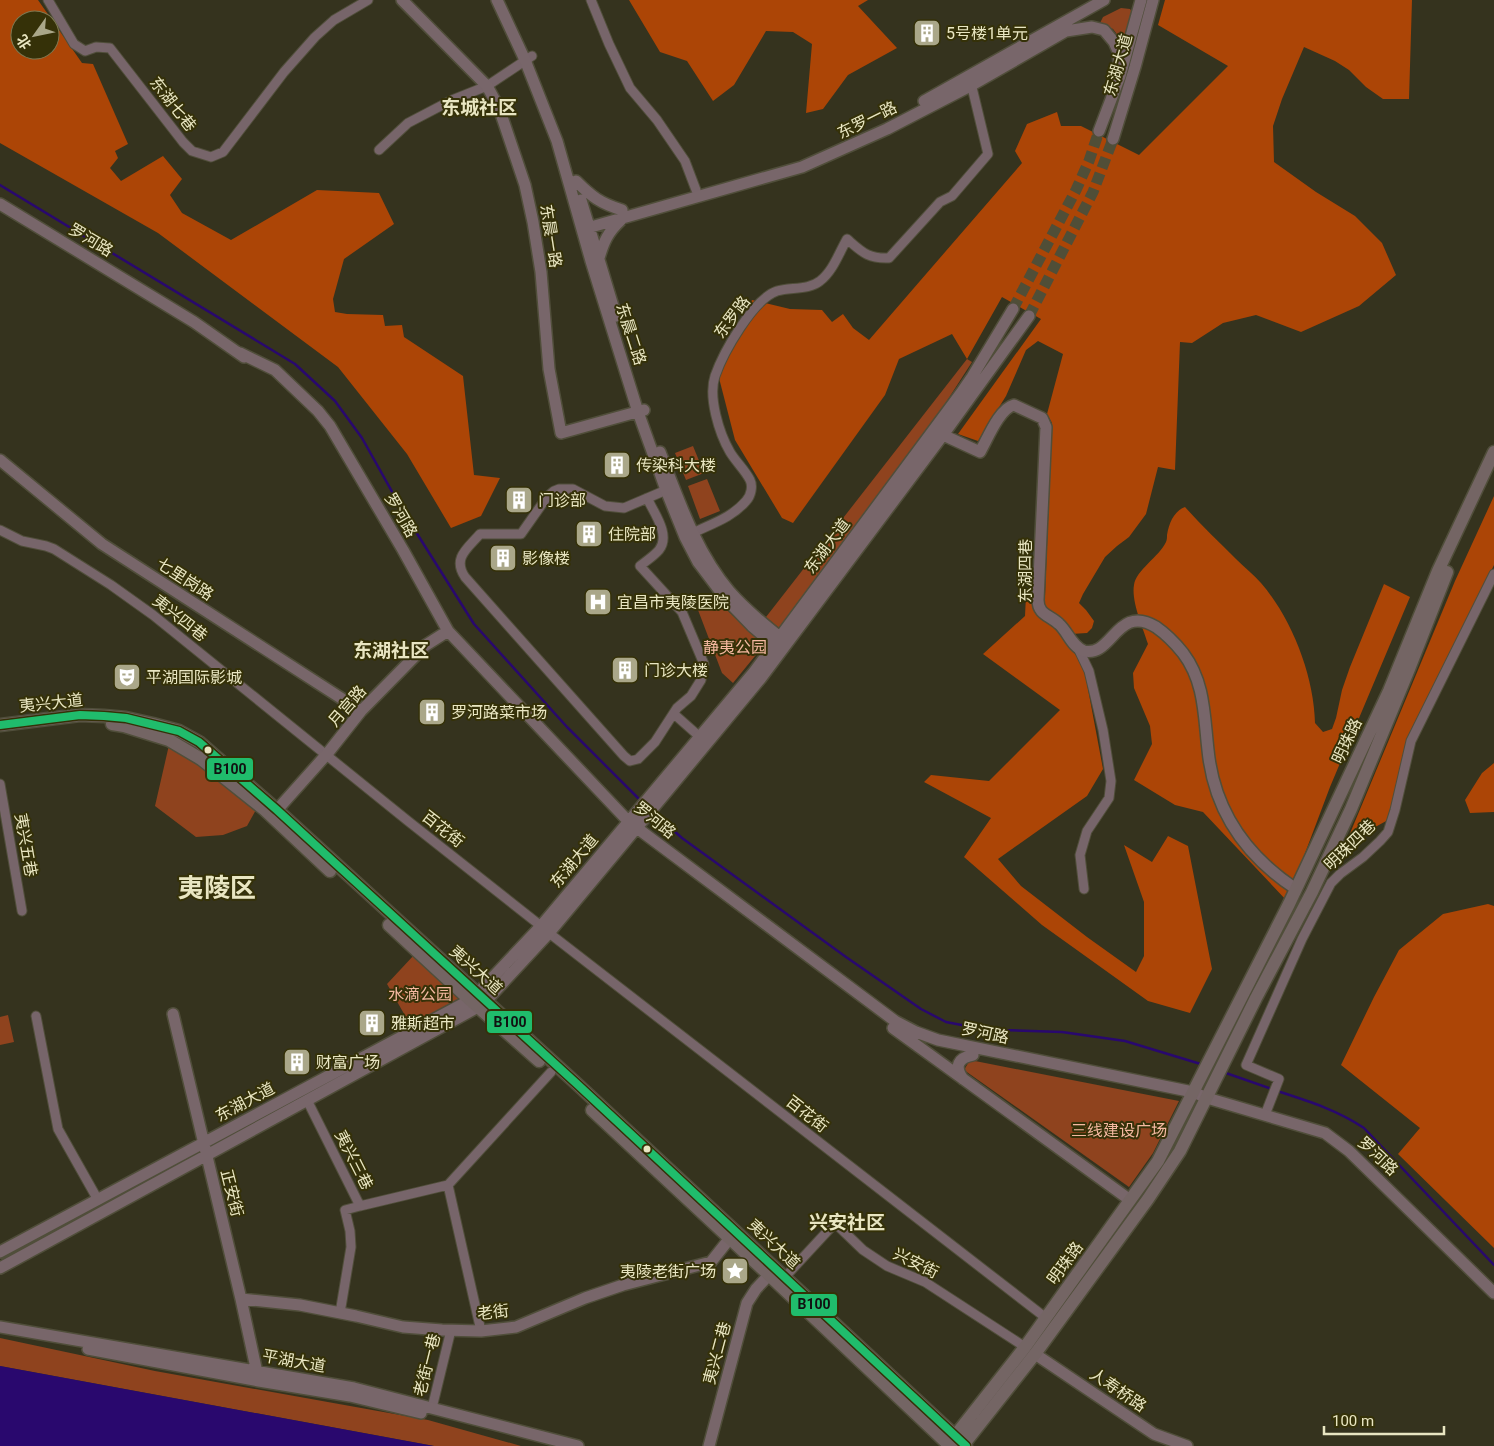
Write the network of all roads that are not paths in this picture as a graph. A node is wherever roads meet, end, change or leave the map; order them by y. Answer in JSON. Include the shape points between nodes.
{"nodes":[{"id":1,"x":48,"y":0,"type":"edge"},
{"id":2,"x":368,"y":0,"type":"edge"},
{"id":3,"x":402,"y":0,"type":"edge"},
{"id":4,"x":497,"y":0,"type":"edge"},
{"id":5,"x":502,"y":0,"type":"edge"},
{"id":6,"x":591,"y":0,"type":"edge"},
{"id":7,"x":1104,"y":0,"type":"edge"},
{"id":8,"x":1141,"y":0,"type":"edge"},
{"id":9,"x":1153,"y":0,"type":"edge"},
{"id":10,"x":528,"y":58,"type":"junction"},
{"id":11,"x":1120,"y":76,"type":"junction"},
{"id":12,"x":971,"y":80,"type":"junction"},
{"id":13,"x":487,"y":86,"type":"junction"},
{"id":14,"x":1099,"y":131,"type":"tunnel mouth"},
{"id":15,"x":1113,"y":139,"type":"tunnel mouth"},
{"id":16,"x":379,"y":150,"type":"dead end"},
{"id":17,"x":576,"y":181,"type":"junction"},
{"id":18,"x":696,"y":190,"type":"junction"},
{"id":19,"x":0,"y":204,"type":"edge"},
{"id":20,"x":623,"y":214,"type":"junction"},
{"id":21,"x":585,"y":225,"type":"junction"},
{"id":22,"x":598,"y":258,"type":"junction"},
{"id":23,"x":1013,"y":309,"type":"tunnel mouth"},
{"id":24,"x":1029,"y":316,"type":"tunnel mouth"},
{"id":25,"x":641,"y":411,"type":"junction"},
{"id":26,"x":943,"y":435,"type":"junction"},
{"id":27,"x":1494,"y":452,"type":"edge"},
{"id":28,"x":0,"y":460,"type":"edge"},
{"id":29,"x":1494,"y":472,"type":"edge"},
{"id":30,"x":670,"y":489,"type":"junction"},
{"id":31,"x":647,"y":498,"type":"junction"},
{"id":32,"x":0,"y":530,"type":"edge"},
{"id":33,"x":689,"y":535,"type":"junction"},
{"id":34,"x":1494,"y":574,"type":"edge"},
{"id":35,"x":446,"y":633,"type":"junction"},
{"id":36,"x":781,"y":644,"type":"junction"},
{"id":37,"x":1078,"y":648,"type":"junction"},
{"id":38,"x":361,"y":711,"type":"junction"},
{"id":39,"x":674,"y":714,"type":"junction"},
{"id":40,"x":0,"y":725,"type":"edge"},
{"id":41,"x":0,"y":731,"type":"edge"},
{"id":42,"x":700,"y":737,"type":"junction"},
{"id":43,"x":327,"y":754,"type":"junction"},
{"id":44,"x":0,"y":784,"type":"edge"},
{"id":45,"x":662,"y":792,"type":"junction"},
{"id":46,"x":277,"y":810,"type":"junction"},
{"id":47,"x":630,"y":828,"type":"junction"},
{"id":48,"x":1296,"y":889,"type":"junction"},
{"id":49,"x":1084,"y":890,"type":"dead end"},
{"id":50,"x":22,"y":911,"type":"dead end"},
{"id":51,"x":545,"y":929,"type":"junction"},
{"id":52,"x":478,"y":1000,"type":"junction"},
{"id":53,"x":173,"y":1014,"type":"dead end"},
{"id":54,"x":36,"y":1016,"type":"dead end"},
{"id":55,"x":893,"y":1028,"type":"junction"},
{"id":56,"x":974,"y":1055,"type":"junction"},
{"id":57,"x":551,"y":1072,"type":"junction"},
{"id":58,"x":963,"y":1079,"type":"junction"},
{"id":59,"x":1192,"y":1095,"type":"junction"},
{"id":60,"x":1207,"y":1098,"type":"junction"},
{"id":61,"x":307,"y":1100,"type":"junction"},
{"id":62,"x":1265,"y":1115,"type":"junction"},
{"id":63,"x":205,"y":1149,"type":"junction"},
{"id":64,"x":448,"y":1185,"type":"junction"},
{"id":65,"x":98,"y":1200,"type":"junction"},
{"id":66,"x":1130,"y":1200,"type":"junction"},
{"id":67,"x":360,"y":1206,"type":"junction"},
{"id":68,"x":730,"y":1238,"type":"junction"},
{"id":69,"x":0,"y":1252,"type":"edge"},
{"id":70,"x":0,"y":1268,"type":"edge"},
{"id":71,"x":770,"y":1275,"type":"junction"},
{"id":72,"x":785,"y":1277,"type":"junction"},
{"id":73,"x":1494,"y":1293,"type":"edge"},
{"id":74,"x":241,"y":1298,"type":"junction"},
{"id":75,"x":340,"y":1313,"type":"junction"},
{"id":76,"x":1046,"y":1318,"type":"junction"},
{"id":77,"x":0,"y":1327,"type":"edge"},
{"id":78,"x":451,"y":1330,"type":"junction"},
{"id":79,"x":481,"y":1331,"type":"junction"},
{"id":80,"x":0,"y":1333,"type":"edge"},
{"id":81,"x":1030,"y":1350,"type":"junction"},
{"id":82,"x":258,"y":1376,"type":"junction"},
{"id":83,"x":432,"y":1408,"type":"junction"},
{"id":84,"x":958,"y":1444,"type":"edge"},
{"id":85,"x":551,"y":1446,"type":"edge"},
{"id":86,"x":578,"y":1446,"type":"edge"},
{"id":87,"x":709,"y":1446,"type":"edge"},
{"id":88,"x":1187,"y":1446,"type":"edge"}],
"edges":[{"from":1,"to":2,"type":"street","name":"东湖七巷","via":[[74,44],[85,51],[96,47],[110,48],[183,142],[192,151],[211,157],[223,152],[315,37],[334,20]]},
{"from":3,"to":13,"type":"main road","name":"东晨一路"},
{"from":4,"to":10,"type":"main road","name":"东晨二路"},
{"from":5,"to":10,"type":"main road","name":"东晨二路"},
{"from":6,"to":18,"type":"street","via":[[630,88],[685,161]]},
{"from":7,"to":12,"type":"main road","name":"东罗一路"},
{"from":8,"to":11,"type":"main road","name":"东湖大道"},
{"from":9,"to":15,"type":"main road","name":"东湖大道"},
{"from":10,"to":13,"type":"street"},
{"from":10,"to":17,"type":"main road","name":"东晨二路","via":[[563,140]]},
{"from":10,"to":21,"type":"main road","name":"东晨二路"},
{"from":11,"to":12,"type":"main road","name":"东罗一路","via":[[1114,42],[1104,30],[1092,26],[1066,31]]},
{"from":11,"to":14,"type":"main road","name":"东湖大道"},
{"from":12,"to":18,"type":"main road","name":"东罗一路","via":[[809,157]]},
{"from":12,"to":20,"type":"main road","name":"东罗一路","via":[[887,129],[802,167]]},
{"from":12,"to":33,"type":"street","name":"东罗路","via":[[988,154],[952,196],[940,202],[889,258],[865,255],[847,239],[820,281],[811,286],[773,292],[758,305],[729,344],[714,378],[713,403],[730,452],[751,481],[751,492],[747,501],[724,519]]},
{"from":13,"to":16,"type":"street","via":[[408,123]]},
{"from":13,"to":25,"type":"main road","name":"东晨一路","via":[[509,135],[534,222],[549,369],[561,433]]},
{"from":17,"to":20,"type":"main road","via":[[591,196]]},
{"from":17,"to":21,"type":"main road","name":"东晨二路"},
{"from":18,"to":20,"type":"main road","name":"东罗一路"},
{"from":19,"to":35,"type":"main road","name":"罗河路","via":[[194,322],[240,354],[275,370],[318,411],[403,550]]},
{"from":20,"to":21,"type":"main road","name":"东罗一路"},
{"from":20,"to":22,"type":"main road","via":[[604,242]]},
{"from":21,"to":22,"type":"main road","name":"东晨二路"},
{"from":21,"to":25,"type":"main road","name":"东晨二路","via":[[591,261]]},
{"from":22,"to":25,"type":"main road","name":"东晨二路"},
{"from":23,"to":36,"type":"main road","name":"东湖大道","via":[[972,377]]},
{"from":24,"to":26,"type":"main road","name":"东湖大道"},
{"from":25,"to":30,"type":"main road","name":"东晨二路"},
{"from":26,"to":36,"type":"main road","name":"东湖大道"},
{"from":26,"to":37,"type":"main road","name":"东湖四巷","via":[[980,452],[1007,407],[1014,405],[1042,418],[1046,428],[1038,606],[1046,616],[1059,623]]},
{"from":27,"to":48,"type":"main road","name":"明珠路","via":[[1438,571],[1389,691]]},
{"from":28,"to":38,"type":"main road","name":"七里岗路","via":[[102,544]]},
{"from":29,"to":60,"type":"main road","name":"明珠路","via":[[1449,566],[1351,809]]},
{"from":30,"to":31,"type":"street"},
{"from":30,"to":33,"type":"main road","name":"东晨二路"},
{"from":31,"to":39,"type":"street","via":[[663,533],[663,542],[659,550],[640,566],[682,612],[704,664],[701,680]]},
{"from":31,"to":39,"type":"street","via":[[624,508],[613,508],[573,489],[554,491],[521,534],[480,534],[463,554],[460,566],[465,577],[630,761],[638,759],[655,742]]},
{"from":32,"to":43,"type":"street","name":"夷兴四巷","via":[[22,541],[54,549],[111,585]]},
{"from":33,"to":36,"type":"main road","name":"东晨二路","via":[[731,592]]},
{"from":34,"to":62,"type":"street","name":"明珠四巷","via":[[1412,741],[1388,832],[1332,883],[1302,939],[1246,1065],[1279,1078]]},
{"from":35,"to":38,"type":"main road","name":"月宫路","via":[[426,645]]},
{"from":35,"to":47,"type":"main road","name":"罗河路"},
{"from":36,"to":42,"type":"main road","name":"东湖大道"},
{"from":36,"to":45,"type":"main road","name":"东湖大道","via":[[746,696]]},
{"from":37,"to":48,"type":"main road","via":[[1086,652],[1094,650],[1126,624],[1139,620],[1157,628],[1175,644],[1192,665],[1199,682],[1211,770],[1226,814],[1238,835],[1258,858],[1277,877]]},
{"from":37,"to":49,"type":"street","via":[[1089,671],[1111,781],[1109,798],[1087,831],[1080,855]]},
{"from":38,"to":43,"type":"main road","name":"月宫路"},
{"from":39,"to":42,"type":"street"},
{"from":40,"to":46,"type":"main road","name":"夷兴大道","via":[[88,715],[126,718],[179,731],[214,754]]},
{"from":41,"to":52,"type":"main road","name":"夷兴大道","via":[[80,721],[99,722],[169,740],[201,758],[265,810]]},
{"from":42,"to":45,"type":"main road","name":"东湖大道"},
{"from":43,"to":46,"type":"main road","name":"月宫路"},
{"from":43,"to":51,"type":"street","name":"百花街"},
{"from":44,"to":50,"type":"street","name":"夷兴五巷"},
{"from":45,"to":47,"type":"main road","name":"东湖大道"},
{"from":46,"to":52,"type":"main road","name":"夷兴大道"},
{"from":47,"to":51,"type":"main road","name":"东湖大道"},
{"from":47,"to":55,"type":"main road","name":"罗河路"},
{"from":47,"to":59,"type":"main road","name":"罗河路","via":[[895,1021],[916,1032],[938,1040]]},
{"from":48,"to":59,"type":"main road","name":"明珠路"},
{"from":51,"to":52,"type":"main road","name":"东湖大道"},
{"from":51,"to":76,"type":"street","name":"百花街"},
{"from":52,"to":57,"type":"main road","name":"夷兴大道"},
{"from":52,"to":61,"type":"main road","name":"东湖大道"},
{"from":52,"to":63,"type":"main road","name":"东湖大道"},
{"from":52,"to":72,"type":"main road","name":"夷兴大道"},
{"from":53,"to":63,"type":"main road","name":"正安街"},
{"from":54,"to":65,"type":"street","via":[[58,1129]]},
{"from":55,"to":56,"type":"main road","name":"罗河路","via":[[936,1047]]},
{"from":55,"to":58,"type":"main road","name":"罗河路"},
{"from":56,"to":58,"type":"main road","via":[[959,1062],[959,1073]]},
{"from":56,"to":59,"type":"main road","name":"罗河路"},
{"from":57,"to":64,"type":"street"},
{"from":57,"to":68,"type":"main road","name":"夷兴大道"},
{"from":58,"to":66,"type":"main road","name":"罗河路"},
{"from":59,"to":60,"type":"main road","name":"罗河路"},
{"from":59,"to":66,"type":"main road","name":"明珠路","via":[[1158,1161]]},
{"from":60,"to":62,"type":"main road","name":"罗河路"},
{"from":60,"to":81,"type":"main road","name":"明珠路","via":[[1180,1151],[1158,1183]]},
{"from":61,"to":63,"type":"main road","name":"东湖大道"},
{"from":61,"to":67,"type":"street","name":"夷兴三巷"},
{"from":62,"to":73,"type":"main road","name":"罗河路","via":[[1326,1133],[1349,1151]]},
{"from":63,"to":65,"type":"main road","name":"东湖大道"},
{"from":63,"to":70,"type":"main road","name":"东湖大道"},
{"from":63,"to":74,"type":"main road","name":"正安街"},
{"from":64,"to":67,"type":"street","name":"夷兴三巷"},
{"from":64,"to":79,"type":"street"},
{"from":65,"to":69,"type":"main road","name":"东湖大道"},
{"from":66,"to":76,"type":"main road","name":"明珠路"},
{"from":67,"to":75,"type":"street","via":[[345,1210],[351,1247]]},
{"from":68,"to":71,"type":"main road","name":"夷兴大道"},
{"from":68,"to":79,"type":"main road","name":"老街","via":[[711,1262],[623,1285],[516,1327]]},
{"from":71,"to":84,"type":"main road","name":"夷兴大道"},
{"from":71,"to":87,"type":"main road","name":"夷兴二巷","via":[[747,1303]]},
{"from":72,"to":81,"type":"street","name":"兴安街","via":[[835,1223],[863,1250],[887,1266],[925,1282]]},
{"from":72,"to":84,"type":"main road","name":"夷兴大道"},
{"from":74,"to":75,"type":"main road","name":"老街"},
{"from":74,"to":82,"type":"main road","name":"正安街"},
{"from":75,"to":78,"type":"main road","name":"老街","via":[[403,1326]]},
{"from":76,"to":81,"type":"main road","name":"明珠路"},
{"from":77,"to":82,"type":"main road","name":"平湖大道","via":[[122,1347]]},
{"from":78,"to":79,"type":"main road","name":"老街"},
{"from":78,"to":83,"type":"street","name":"老街一巷"},
{"from":80,"to":82,"type":"main road","name":"平湖大道"},
{"from":81,"to":84,"type":"main road","name":"明珠路"},
{"from":81,"to":88,"type":"main road","name":"人寿桥路","via":[[1154,1434]]},
{"from":82,"to":83,"type":"main road","name":"平湖大道","via":[[354,1388]]},
{"from":82,"to":85,"type":"main road","name":"平湖大道"},
{"from":83,"to":86,"type":"main road","name":"平湖大道"}]}
